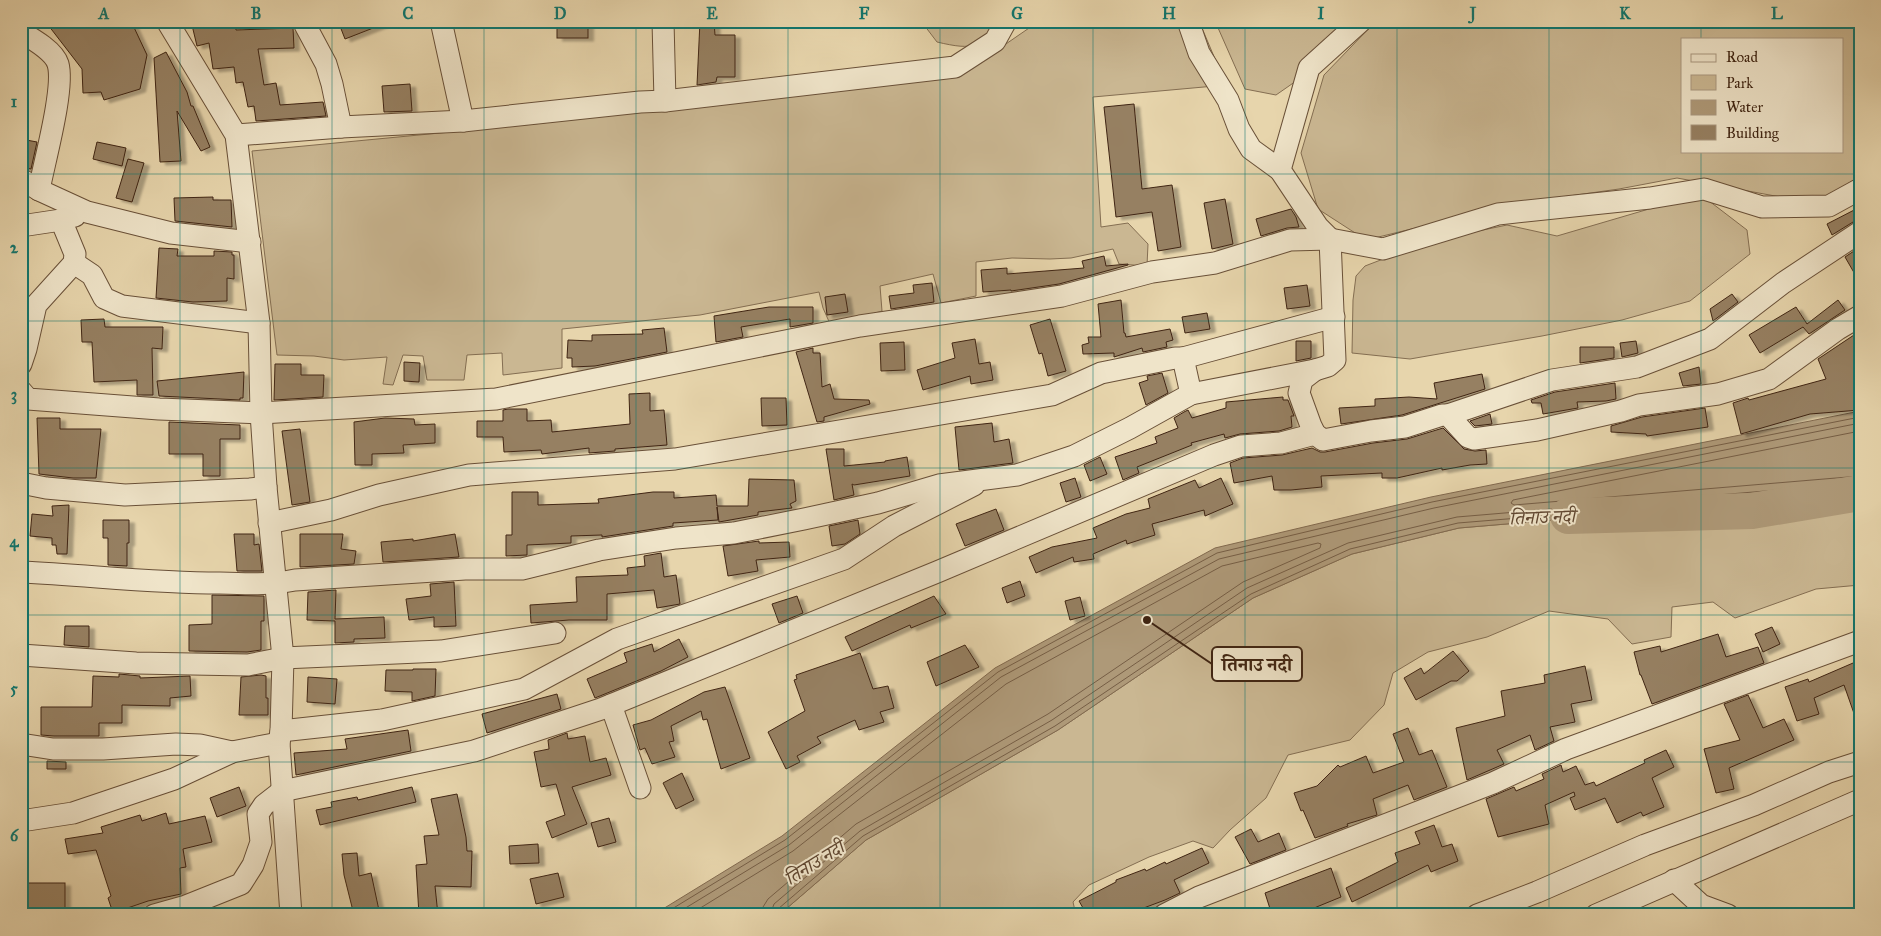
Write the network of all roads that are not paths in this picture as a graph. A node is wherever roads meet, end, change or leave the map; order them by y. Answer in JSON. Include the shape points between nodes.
{"nodes":[{"id":1,"x":167,"y":21,"type":"edge"},
{"id":2,"x":303,"y":21,"type":"edge"},
{"id":3,"x":441,"y":21,"type":"edge"},
{"id":4,"x":663,"y":21,"type":"edge"},
{"id":5,"x":1006,"y":21,"type":"edge"},
{"id":6,"x":1188,"y":21,"type":"edge"},
{"id":7,"x":1361,"y":21,"type":"edge"},
{"id":8,"x":21,"y":32,"type":"edge"},
{"id":9,"x":665,"y":101,"type":"junction"},
{"id":10,"x":464,"y":121,"type":"junction"},
{"id":11,"x":341,"y":127,"type":"junction"},
{"id":12,"x":236,"y":135,"type":"junction"},
{"id":13,"x":1280,"y":170,"type":"junction"},
{"id":14,"x":30,"y":184,"type":"edge"},
{"id":15,"x":1860,"y":189,"type":"edge"},
{"id":16,"x":87,"y":212,"type":"junction"},
{"id":17,"x":61,"y":220,"type":"junction"},
{"id":18,"x":21,"y":226,"type":"edge"},
{"id":19,"x":1860,"y":232,"type":"edge"},
{"id":20,"x":1330,"y":239,"type":"junction"},
{"id":21,"x":250,"y":242,"type":"junction"},
{"id":22,"x":74,"y":263,"type":"junction"},
{"id":23,"x":1334,"y":316,"type":"junction"},
{"id":24,"x":1860,"y":316,"type":"edge"},
{"id":25,"x":259,"y":323,"type":"junction"},
{"id":26,"x":1184,"y":358,"type":"junction"},
{"id":27,"x":21,"y":364,"type":"edge"},
{"id":28,"x":1315,"y":370,"type":"junction"},
{"id":29,"x":1191,"y":394,"type":"junction"},
{"id":30,"x":24,"y":401,"type":"edge"},
{"id":31,"x":261,"y":413,"type":"junction"},
{"id":32,"x":1448,"y":415,"type":"junction"},
{"id":33,"x":1315,"y":434,"type":"junction"},
{"id":34,"x":988,"y":478,"type":"junction"},
{"id":35,"x":21,"y":483,"type":"edge"},
{"id":36,"x":266,"y":487,"type":"junction"},
{"id":37,"x":269,"y":523,"type":"junction"},
{"id":38,"x":21,"y":572,"type":"edge"},
{"id":39,"x":275,"y":584,"type":"junction"},
{"id":40,"x":555,"y":633,"type":"dead end"},
{"id":41,"x":1860,"y":641,"type":"edge"},
{"id":42,"x":21,"y":655,"type":"edge"},
{"id":43,"x":283,"y":658,"type":"junction"},
{"id":44,"x":611,"y":705,"type":"junction"},
{"id":45,"x":280,"y":737,"type":"junction"},
{"id":46,"x":21,"y":744,"type":"edge"},
{"id":47,"x":232,"y":752,"type":"junction"},
{"id":48,"x":1860,"y":762,"type":"edge"},
{"id":49,"x":640,"y":788,"type":"dead end"},
{"id":50,"x":282,"y":791,"type":"junction"},
{"id":51,"x":1860,"y":800,"type":"edge"},
{"id":52,"x":21,"y":821,"type":"edge"},
{"id":53,"x":1674,"y":880,"type":"junction"},
{"id":54,"x":154,"y":915,"type":"edge"},
{"id":55,"x":291,"y":915,"type":"edge"},
{"id":56,"x":1164,"y":915,"type":"edge"},
{"id":57,"x":1477,"y":915,"type":"edge"},
{"id":58,"x":1596,"y":915,"type":"edge"},
{"id":59,"x":1728,"y":915,"type":"edge"}],
"edges":[{"from":1,"to":12,"type":"street"},
{"from":2,"to":11,"type":"street","via":[[326,64]]},
{"from":3,"to":10,"type":"street"},
{"from":4,"to":9,"type":"street"},
{"from":5,"to":9,"type":"street","via":[[995,41],[956,67]]},
{"from":6,"to":13,"type":"street","via":[[1199,53],[1228,100],[1251,149]]},
{"from":7,"to":13,"type":"street","via":[[1309,68]]},
{"from":8,"to":14,"type":"street","via":[[42,44],[58,64],[59,88]]},
{"from":9,"to":10,"type":"street"},
{"from":10,"to":11,"type":"street"},
{"from":11,"to":12,"type":"street"},
{"from":12,"to":21,"type":"street"},
{"from":13,"to":20,"type":"street","via":[[1318,227]]},
{"from":14,"to":16,"type":"street"},
{"from":15,"to":20,"type":"street","via":[[1829,206],[1762,207],[1704,189],[1498,214],[1383,249]]},
{"from":16,"to":17,"type":"street"},
{"from":16,"to":21,"type":"street","via":[[170,232]]},
{"from":17,"to":18,"type":"street"},
{"from":17,"to":22,"type":"street","via":[[75,254]]},
{"from":19,"to":32,"type":"street","via":[[1783,283],[1710,339],[1637,367],[1552,380]]},
{"from":20,"to":23,"type":"street"},
{"from":20,"to":31,"type":"street","via":[[1290,240],[1215,263],[1152,272],[1062,296],[860,326],[496,398]]},
{"from":21,"to":25,"type":"street"},
{"from":22,"to":25,"type":"street","via":[[92,275],[104,298],[122,306]]},
{"from":22,"to":27,"type":"street","via":[[36,306]]},
{"from":23,"to":26,"type":"street"},
{"from":23,"to":28,"type":"street","via":[[1335,360]]},
{"from":24,"to":32,"type":"street","via":[[1769,379],[1718,394],[1638,405],[1537,430],[1474,439],[1468,437]]},
{"from":25,"to":31,"type":"street"},
{"from":26,"to":29,"type":"street"},
{"from":26,"to":37,"type":"street","via":[[1101,374],[1052,394],[675,459],[468,474]]},
{"from":28,"to":29,"type":"street"},
{"from":28,"to":33,"type":"street","via":[[1302,380],[1299,392]]},
{"from":29,"to":34,"type":"street","via":[[1074,456],[1017,475]]},
{"from":30,"to":31,"type":"street"},
{"from":31,"to":36,"type":"street"},
{"from":32,"to":33,"type":"street","via":[[1405,427],[1323,440]]},
{"from":33,"to":44,"type":"street","via":[[1281,443],[1241,446],[1214,455]]},
{"from":34,"to":39,"type":"street","via":[[938,485],[878,503],[734,533],[599,550],[522,569],[465,569]]},
{"from":34,"to":45,"type":"street","via":[[894,526],[844,559],[617,639],[524,689],[382,720]]},
{"from":35,"to":36,"type":"street","via":[[125,495]]},
{"from":36,"to":37,"type":"street"},
{"from":37,"to":39,"type":"street"},
{"from":38,"to":39,"type":"street","via":[[187,583]]},
{"from":39,"to":43,"type":"street"},
{"from":40,"to":43,"type":"street","via":[[441,651]]},
{"from":41,"to":56,"type":"street","via":[[1566,749],[1493,782],[1199,897]]},
{"from":42,"to":43,"type":"street","via":[[207,665],[248,665]]},
{"from":43,"to":45,"type":"street"},
{"from":44,"to":49,"type":"street"},
{"from":44,"to":50,"type":"street","via":[[474,751]]},
{"from":45,"to":47,"type":"street"},
{"from":45,"to":50,"type":"street"},
{"from":46,"to":47,"type":"street","via":[[53,749],[176,744]]},
{"from":47,"to":52,"type":"street","via":[[174,779],[73,813]]},
{"from":48,"to":57,"type":"street","via":[[1645,845]]},
{"from":50,"to":54,"type":"street","via":[[258,814],[261,842],[253,865],[241,884]]},
{"from":50,"to":55,"type":"street"},
{"from":51,"to":53,"type":"street"},
{"from":53,"to":58,"type":"street"},
{"from":53,"to":59,"type":"street","via":[[1702,905]]}]}
